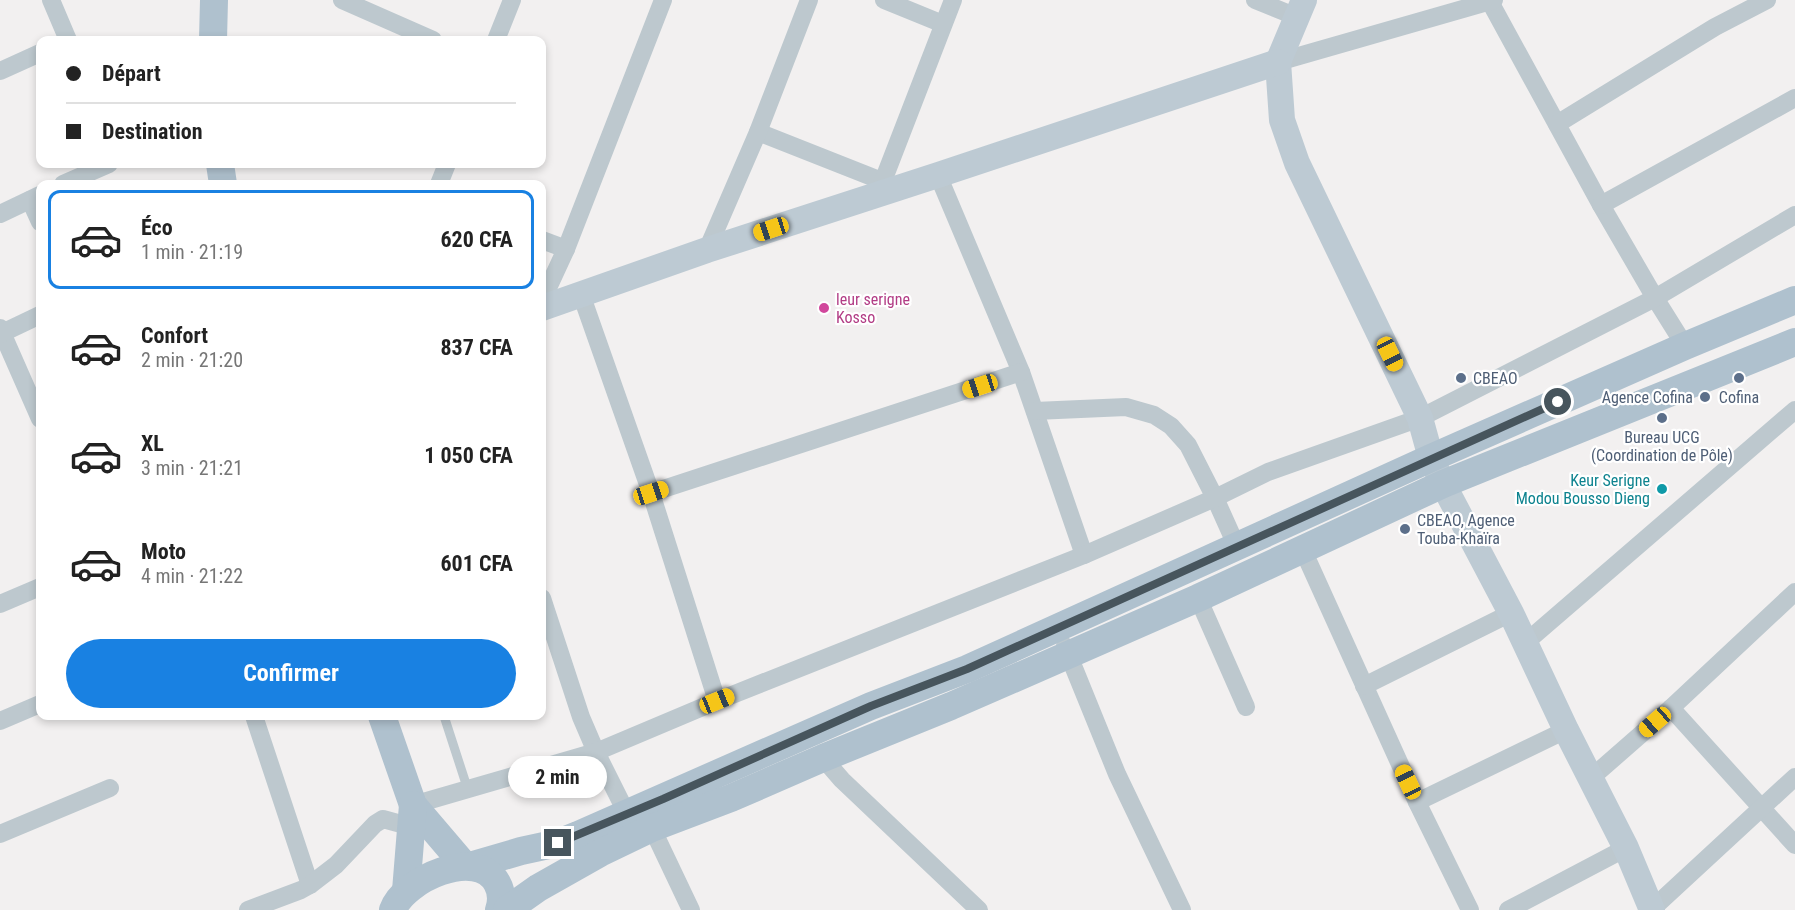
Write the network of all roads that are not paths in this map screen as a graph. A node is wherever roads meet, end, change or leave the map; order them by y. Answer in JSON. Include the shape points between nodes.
{"nodes":[{"id":1,"x":51,"y":0,"type":"edge"},
{"id":2,"x":214,"y":0,"type":"edge"},
{"id":3,"x":342,"y":0,"type":"edge"},
{"id":4,"x":512,"y":0,"type":"edge"},
{"id":5,"x":663,"y":0,"type":"edge"},
{"id":6,"x":809,"y":0,"type":"edge"},
{"id":7,"x":884,"y":0,"type":"edge"},
{"id":8,"x":952,"y":0,"type":"edge"},
{"id":9,"x":1255,"y":0,"type":"edge"},
{"id":10,"x":1767,"y":0,"type":"edge"},
{"id":11,"x":1490,"y":1,"type":"edge"},
{"id":12,"x":369,"y":6,"type":"edge"},
{"id":13,"x":1300,"y":8,"type":"edge"},
{"id":14,"x":943,"y":24,"type":"junction"},
{"id":15,"x":66,"y":36,"type":"edge"},
{"id":16,"x":213,"y":36,"type":"edge"},
{"id":17,"x":425,"y":36,"type":"edge"},
{"id":18,"x":498,"y":36,"type":"edge"},
{"id":19,"x":36,"y":55,"type":"edge"},
{"id":20,"x":1278,"y":62,"type":"junction"},
{"id":21,"x":0,"y":70,"type":"edge"},
{"id":22,"x":1795,"y":98,"type":"edge"},
{"id":23,"x":1557,"y":124,"type":"junction"},
{"id":24,"x":758,"y":132,"type":"junction"},
{"id":25,"x":100,"y":168,"type":"edge"},
{"id":26,"x":938,"y":175,"type":"junction"},
{"id":27,"x":72,"y":180,"type":"edge"},
{"id":28,"x":880,"y":188,"type":"junction"},
{"id":29,"x":35,"y":197,"type":"edge"},
{"id":30,"x":1601,"y":205,"type":"junction"},
{"id":31,"x":0,"y":214,"type":"edge"},
{"id":32,"x":1795,"y":215,"type":"edge"},
{"id":33,"x":546,"y":242,"type":"edge"},
{"id":34,"x":566,"y":249,"type":"junction"},
{"id":35,"x":707,"y":250,"type":"junction"},
{"id":36,"x":546,"y":292,"type":"edge"},
{"id":37,"x":581,"y":294,"type":"junction"},
{"id":38,"x":1655,"y":298,"type":"junction"},
{"id":39,"x":1795,"y":300,"type":"edge"},
{"id":40,"x":546,"y":307,"type":"edge"},
{"id":41,"x":36,"y":317,"type":"edge"},
{"id":42,"x":1,"y":332,"type":"edge"},
{"id":43,"x":1685,"y":346,"type":"junction"},
{"id":44,"x":1791,"y":350,"type":"edge"},
{"id":45,"x":1021,"y":372,"type":"junction"},
{"id":46,"x":36,"y":410,"type":"edge"},
{"id":47,"x":1795,"y":410,"type":"edge"},
{"id":48,"x":1035,"y":411,"type":"junction"},
{"id":49,"x":1420,"y":418,"type":"junction"},
{"id":50,"x":1431,"y":458,"type":"junction"},
{"id":51,"x":1443,"y":484,"type":"junction"},
{"id":52,"x":651,"y":493,"type":"junction"},
{"id":53,"x":1215,"y":498,"type":"junction"},
{"id":54,"x":1237,"y":547,"type":"junction"},
{"id":55,"x":1303,"y":550,"type":"junction"},
{"id":56,"x":1084,"y":555,"type":"junction"},
{"id":57,"x":36,"y":589,"type":"edge"},
{"id":58,"x":1795,"y":592,"type":"edge"},
{"id":59,"x":1198,"y":598,"type":"junction"},
{"id":60,"x":0,"y":604,"type":"edge"},
{"id":61,"x":546,"y":610,"type":"edge"},
{"id":62,"x":1511,"y":613,"type":"junction"},
{"id":63,"x":1058,"y":628,"type":"junction"},
{"id":64,"x":1525,"y":643,"type":"junction"},
{"id":65,"x":1068,"y":655,"type":"junction"},
{"id":66,"x":1364,"y":686,"type":"junction"},
{"id":67,"x":717,"y":701,"type":"junction"},
{"id":68,"x":36,"y":706,"type":"edge"},
{"id":69,"x":1246,"y":707,"type":"dead end"},
{"id":70,"x":1671,"y":708,"type":"junction"},
{"id":71,"x":255,"y":720,"type":"edge"},
{"id":72,"x":383,"y":720,"type":"edge"},
{"id":73,"x":445,"y":720,"type":"edge"},
{"id":74,"x":0,"y":721,"type":"edge"},
{"id":75,"x":1566,"y":730,"type":"junction"},
{"id":76,"x":596,"y":752,"type":"junction"},
{"id":77,"x":823,"y":758,"type":"junction"},
{"id":78,"x":1795,"y":777,"type":"edge"},
{"id":79,"x":1591,"y":778,"type":"junction"},
{"id":80,"x":110,"y":788,"type":"dead end"},
{"id":81,"x":468,"y":790,"type":"junction"},
{"id":82,"x":1417,"y":802,"type":"junction"},
{"id":83,"x":1762,"y":808,"type":"junction"},
{"id":84,"x":627,"y":814,"type":"junction"},
{"id":85,"x":412,"y":816,"type":"junction"},
{"id":86,"x":652,"y":828,"type":"junction"},
{"id":87,"x":0,"y":834,"type":"edge"},
{"id":88,"x":1795,"y":845,"type":"edge"},
{"id":89,"x":1626,"y":848,"type":"junction"},
{"id":90,"x":468,"y":866,"type":"junction"},
{"id":91,"x":310,"y":885,"type":"junction"},
{"id":92,"x":401,"y":898,"type":"edge"},
{"id":93,"x":248,"y":910,"type":"edge"},
{"id":94,"x":382,"y":910,"type":"edge"},
{"id":95,"x":499,"y":910,"type":"edge"},
{"id":96,"x":507,"y":910,"type":"edge"},
{"id":97,"x":691,"y":910,"type":"edge"},
{"id":98,"x":979,"y":910,"type":"edge"},
{"id":99,"x":1182,"y":910,"type":"edge"},
{"id":100,"x":1470,"y":910,"type":"edge"},
{"id":101,"x":1508,"y":910,"type":"edge"},
{"id":102,"x":1652,"y":910,"type":"edge"}],
"edges":[{"from":1,"to":15,"type":"street"},
{"from":2,"to":16,"type":"main road"},
{"from":3,"to":12,"type":"street"},
{"from":4,"to":18,"type":"street"},
{"from":5,"to":34,"type":"street"},
{"from":6,"to":24,"type":"street"},
{"from":7,"to":14,"type":"street"},
{"from":8,"to":14,"type":"street"},
{"from":9,"to":13,"type":"street"},
{"from":10,"to":23,"type":"street","via":[[1715,27]]},
{"from":11,"to":20,"type":"street"},
{"from":11,"to":23,"type":"street"},
{"from":12,"to":17,"type":"street"},
{"from":13,"to":20,"type":"street"},
{"from":14,"to":28,"type":"street"},
{"from":19,"to":21,"type":"street"},
{"from":20,"to":26,"type":"street"},
{"from":20,"to":49,"type":"street","via":[[1282,120],[1297,163]]},
{"from":22,"to":30,"type":"street"},
{"from":23,"to":30,"type":"street"},
{"from":24,"to":28,"type":"street"},
{"from":24,"to":35,"type":"street"},
{"from":25,"to":27,"type":"street"},
{"from":26,"to":28,"type":"street"},
{"from":26,"to":45,"type":"street"},
{"from":28,"to":35,"type":"street"},
{"from":29,"to":31,"type":"street"},
{"from":30,"to":38,"type":"street"},
{"from":32,"to":38,"type":"street"},
{"from":33,"to":34,"type":"street"},
{"from":34,"to":36,"type":"street"},
{"from":35,"to":37,"type":"street"},
{"from":37,"to":40,"type":"street"},
{"from":37,"to":52,"type":"street"},
{"from":38,"to":43,"type":"street"},
{"from":38,"to":49,"type":"street"},
{"from":39,"to":43,"type":"main road"},
{"from":41,"to":42,"type":"street"},
{"from":42,"to":46,"type":"street"},
{"from":43,"to":50,"type":"main road"},
{"from":44,"to":51,"type":"main road"},
{"from":45,"to":48,"type":"street"},
{"from":45,"to":52,"type":"street"},
{"from":47,"to":64,"type":"street"},
{"from":48,"to":53,"type":"street","via":[[1126,407],[1154,415],[1188,445]]},
{"from":48,"to":56,"type":"street"},
{"from":49,"to":50,"type":"street"},
{"from":49,"to":53,"type":"street","via":[[1268,472]]},
{"from":50,"to":51,"type":"street"},
{"from":50,"to":54,"type":"main road"},
{"from":51,"to":55,"type":"main road"},
{"from":51,"to":62,"type":"street"},
{"from":52,"to":67,"type":"street"},
{"from":53,"to":54,"type":"street"},
{"from":53,"to":56,"type":"street"},
{"from":54,"to":63,"type":"main road"},
{"from":55,"to":59,"type":"main road"},
{"from":55,"to":66,"type":"street"},
{"from":56,"to":67,"type":"street"},
{"from":57,"to":60,"type":"street"},
{"from":58,"to":70,"type":"street"},
{"from":59,"to":65,"type":"main road"},
{"from":59,"to":69,"type":"street"},
{"from":61,"to":76,"type":"street"},
{"from":62,"to":64,"type":"street"},
{"from":62,"to":66,"type":"street"},
{"from":63,"to":65,"type":"street"},
{"from":63,"to":84,"type":"main road"},
{"from":64,"to":75,"type":"street"},
{"from":65,"to":77,"type":"main road"},
{"from":65,"to":99,"type":"street","via":[[1117,774]]},
{"from":66,"to":82,"type":"street"},
{"from":67,"to":76,"type":"street"},
{"from":68,"to":74,"type":"street"},
{"from":70,"to":79,"type":"street"},
{"from":70,"to":83,"type":"street"},
{"from":71,"to":91,"type":"street"},
{"from":72,"to":85,"type":"main road"},
{"from":73,"to":81,"type":"lane"},
{"from":75,"to":79,"type":"street"},
{"from":75,"to":82,"type":"street"},
{"from":76,"to":81,"type":"street"},
{"from":76,"to":84,"type":"street"},
{"from":77,"to":86,"type":"main road"},
{"from":77,"to":98,"type":"street"},
{"from":78,"to":83,"type":"street"},
{"from":79,"to":89,"type":"street"},
{"from":80,"to":87,"type":"street"},
{"from":81,"to":85,"type":"street"},
{"from":82,"to":100,"type":"street"},
{"from":83,"to":88,"type":"street"},
{"from":83,"to":102,"type":"street"},
{"from":84,"to":90,"type":"main road","via":[[558,843]]},
{"from":85,"to":90,"type":"main road"},
{"from":85,"to":91,"type":"street","via":[[375,824]]},
{"from":85,"to":92,"type":"main road"},
{"from":86,"to":96,"type":"main road","via":[[538,888]]},
{"from":86,"to":97,"type":"street"},
{"from":89,"to":101,"type":"street"},
{"from":89,"to":102,"type":"street"},
{"from":90,"to":92,"type":"main road","via":[[437,874]]},
{"from":90,"to":95,"type":"main road","via":[[486,871],[496,881],[501,894]]},
{"from":91,"to":93,"type":"street"},
{"from":92,"to":94,"type":"main road"}]}
